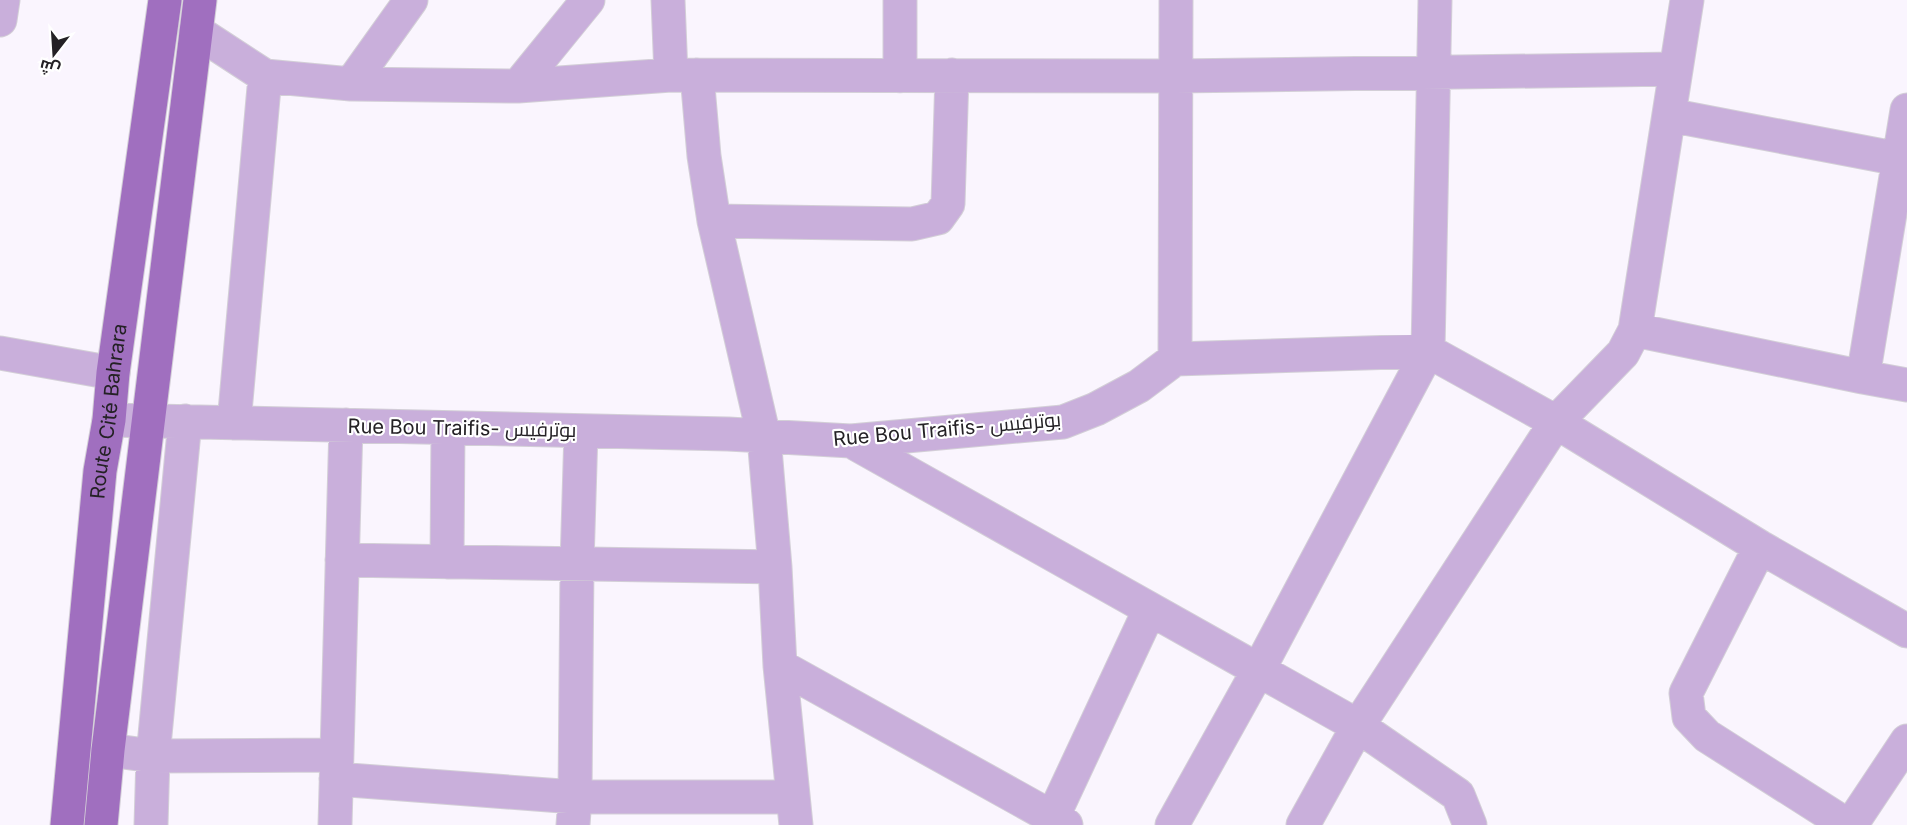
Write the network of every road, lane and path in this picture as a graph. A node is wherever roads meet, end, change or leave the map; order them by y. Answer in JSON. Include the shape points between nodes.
{"nodes":[{"id":1,"x":3,"y":0,"type":"edge"},
{"id":2,"x":165,"y":0,"type":"edge"},
{"id":3,"x":411,"y":0,"type":"edge"},
{"id":4,"x":588,"y":0,"type":"edge"},
{"id":5,"x":668,"y":0,"type":"edge"},
{"id":6,"x":900,"y":0,"type":"edge"},
{"id":7,"x":1176,"y":0,"type":"edge"},
{"id":8,"x":1435,"y":0,"type":"edge"},
{"id":9,"x":1687,"y":0,"type":"edge"},
{"id":10,"x":198,"y":16,"type":"edge"},
{"id":11,"x":0,"y":20,"type":"edge"},
{"id":12,"x":1676,"y":69,"type":"junction"},
{"id":13,"x":1434,"y":72,"type":"junction"},
{"id":14,"x":684,"y":75,"type":"junction"},
{"id":15,"x":952,"y":75,"type":"junction"},
{"id":16,"x":265,"y":76,"type":"junction"},
{"id":17,"x":900,"y":76,"type":"junction"},
{"id":18,"x":1176,"y":76,"type":"junction"},
{"id":19,"x":351,"y":84,"type":"junction"},
{"id":20,"x":518,"y":86,"type":"junction"},
{"id":21,"x":1907,"y":110,"type":"edge"},
{"id":22,"x":1669,"y":115,"type":"junction"},
{"id":23,"x":1899,"y":159,"type":"junction"},
{"id":24,"x":714,"y":221,"type":"junction"},
{"id":25,"x":1635,"y":330,"type":"junction"},
{"id":26,"x":1428,"y":351,"type":"junction"},
{"id":27,"x":0,"y":353,"type":"edge"},
{"id":28,"x":1175,"y":359,"type":"junction"},
{"id":29,"x":113,"y":373,"type":"junction"},
{"id":30,"x":1863,"y":377,"type":"junction"},
{"id":31,"x":1907,"y":385,"type":"edge"},
{"id":32,"x":109,"y":420,"type":"junction"},
{"id":33,"x":148,"y":421,"type":"junction"},
{"id":34,"x":184,"y":421,"type":"junction"},
{"id":35,"x":1556,"y":422,"type":"junction"},
{"id":36,"x":234,"y":423,"type":"junction"},
{"id":37,"x":346,"y":425,"type":"junction"},
{"id":38,"x":448,"y":428,"type":"junction"},
{"id":39,"x":581,"y":431,"type":"junction"},
{"id":40,"x":764,"y":436,"type":"junction"},
{"id":41,"x":851,"y":441,"type":"junction"},
{"id":42,"x":1760,"y":547,"type":"junction"},
{"id":43,"x":342,"y":560,"type":"junction"},
{"id":44,"x":447,"y":562,"type":"junction"},
{"id":45,"x":578,"y":564,"type":"junction"},
{"id":46,"x":775,"y":567,"type":"junction"},
{"id":47,"x":1150,"y":609,"type":"junction"},
{"id":48,"x":1907,"y":631,"type":"edge"},
{"id":49,"x":780,"y":666,"type":"junction"},
{"id":50,"x":1259,"y":669,"type":"junction"},
{"id":51,"x":1358,"y":726,"type":"junction"},
{"id":52,"x":1907,"y":741,"type":"edge"},
{"id":53,"x":108,"y":750,"type":"junction"},
{"id":54,"x":153,"y":756,"type":"junction"},
{"id":55,"x":336,"y":767,"type":"junction"},
{"id":56,"x":574,"y":811,"type":"edge"},
{"id":57,"x":794,"y":811,"type":"edge"},
{"id":58,"x":1056,"y":822,"type":"edge"},
{"id":59,"x":67,"y":825,"type":"edge"},
{"id":60,"x":101,"y":825,"type":"edge"},
{"id":61,"x":151,"y":825,"type":"edge"},
{"id":62,"x":335,"y":825,"type":"edge"},
{"id":63,"x":1172,"y":825,"type":"edge"},
{"id":64,"x":1303,"y":825,"type":"edge"},
{"id":65,"x":1470,"y":825,"type":"edge"},
{"id":66,"x":1849,"y":825,"type":"edge"}],
"edges":[{"from":1,"to":11,"type":"street"},
{"from":2,"to":29,"type":"main road","name":"Route Cité Bahrara"},
{"from":3,"to":19,"type":"street"},
{"from":4,"to":20,"type":"street"},
{"from":5,"to":14,"type":"street"},
{"from":6,"to":17,"type":"street"},
{"from":7,"to":18,"type":"street"},
{"from":8,"to":13,"type":"street"},
{"from":9,"to":12,"type":"street"},
{"from":10,"to":16,"type":"street"},
{"from":10,"to":33,"type":"main road"},
{"from":12,"to":13,"type":"street"},
{"from":12,"to":22,"type":"street"},
{"from":13,"to":18,"type":"street"},
{"from":13,"to":26,"type":"street"},
{"from":14,"to":17,"type":"street"},
{"from":14,"to":20,"type":"street"},
{"from":14,"to":24,"type":"street","via":[[704,156]]},
{"from":15,"to":17,"type":"street"},
{"from":15,"to":18,"type":"street"},
{"from":15,"to":24,"type":"street","via":[[948,204],[938,218],[912,224]]},
{"from":16,"to":19,"type":"street"},
{"from":16,"to":36,"type":"street"},
{"from":18,"to":28,"type":"street"},
{"from":19,"to":20,"type":"street"},
{"from":21,"to":23,"type":"street"},
{"from":22,"to":23,"type":"street"},
{"from":22,"to":25,"type":"street"},
{"from":23,"to":30,"type":"street"},
{"from":24,"to":40,"type":"street"},
{"from":25,"to":30,"type":"street"},
{"from":25,"to":35,"type":"street","via":[[1623,353]]},
{"from":26,"to":28,"type":"street"},
{"from":26,"to":35,"type":"street"},
{"from":26,"to":50,"type":"street"},
{"from":27,"to":29,"type":"street"},
{"from":28,"to":41,"type":"street","name":"Rue Bou Traifis- بوترفيس","via":[[1139,386],[1063,422]]},
{"from":29,"to":32,"type":"main road","name":"Route Cité Bahrara"},
{"from":30,"to":31,"type":"street"},
{"from":32,"to":33,"type":"street","name":"Rue Bou Traifis- بوترفيس"},
{"from":32,"to":59,"type":"main road","name":"Route Cité Bahrara","via":[[100,471]]},
{"from":33,"to":34,"type":"street","name":"Rue Bou Traifis- بوترفيس"},
{"from":33,"to":53,"type":"main road"},
{"from":34,"to":36,"type":"street","name":"Rue Bou Traifis- بوترفيس"},
{"from":34,"to":54,"type":"street"},
{"from":35,"to":42,"type":"street"},
{"from":35,"to":51,"type":"street"},
{"from":36,"to":37,"type":"street","name":"Rue Bou Traifis- بوترفيس"},
{"from":37,"to":38,"type":"street","name":"Rue Bou Traifis- بوترفيس"},
{"from":37,"to":43,"type":"street"},
{"from":38,"to":39,"type":"street","name":"Rue Bou Traifis- بوترفيس"},
{"from":38,"to":44,"type":"street"},
{"from":39,"to":40,"type":"street","name":"Rue Bou Traifis- بوترفيس"},
{"from":39,"to":45,"type":"street"},
{"from":40,"to":41,"type":"street","name":"Rue Bou Traifis- بوترفيس"},
{"from":40,"to":46,"type":"street"},
{"from":41,"to":47,"type":"street"},
{"from":42,"to":48,"type":"street"},
{"from":42,"to":66,"type":"street","via":[[1686,693],[1689,717],[1707,736]]},
{"from":43,"to":44,"type":"street"},
{"from":43,"to":55,"type":"street"},
{"from":44,"to":45,"type":"street"},
{"from":45,"to":46,"type":"street"},
{"from":45,"to":56,"type":"street"},
{"from":46,"to":49,"type":"street"},
{"from":47,"to":50,"type":"street"},
{"from":47,"to":58,"type":"street"},
{"from":49,"to":57,"type":"street"},
{"from":49,"to":58,"type":"street"},
{"from":50,"to":51,"type":"street"},
{"from":50,"to":63,"type":"street"},
{"from":51,"to":64,"type":"street"},
{"from":51,"to":65,"type":"street","via":[[1458,795]]},
{"from":52,"to":66,"type":"street"},
{"from":53,"to":54,"type":"street"},
{"from":53,"to":60,"type":"main road"},
{"from":54,"to":55,"type":"street"},
{"from":54,"to":61,"type":"street"},
{"from":55,"to":56,"type":"street"},
{"from":55,"to":62,"type":"street"},
{"from":56,"to":57,"type":"street"}]}
